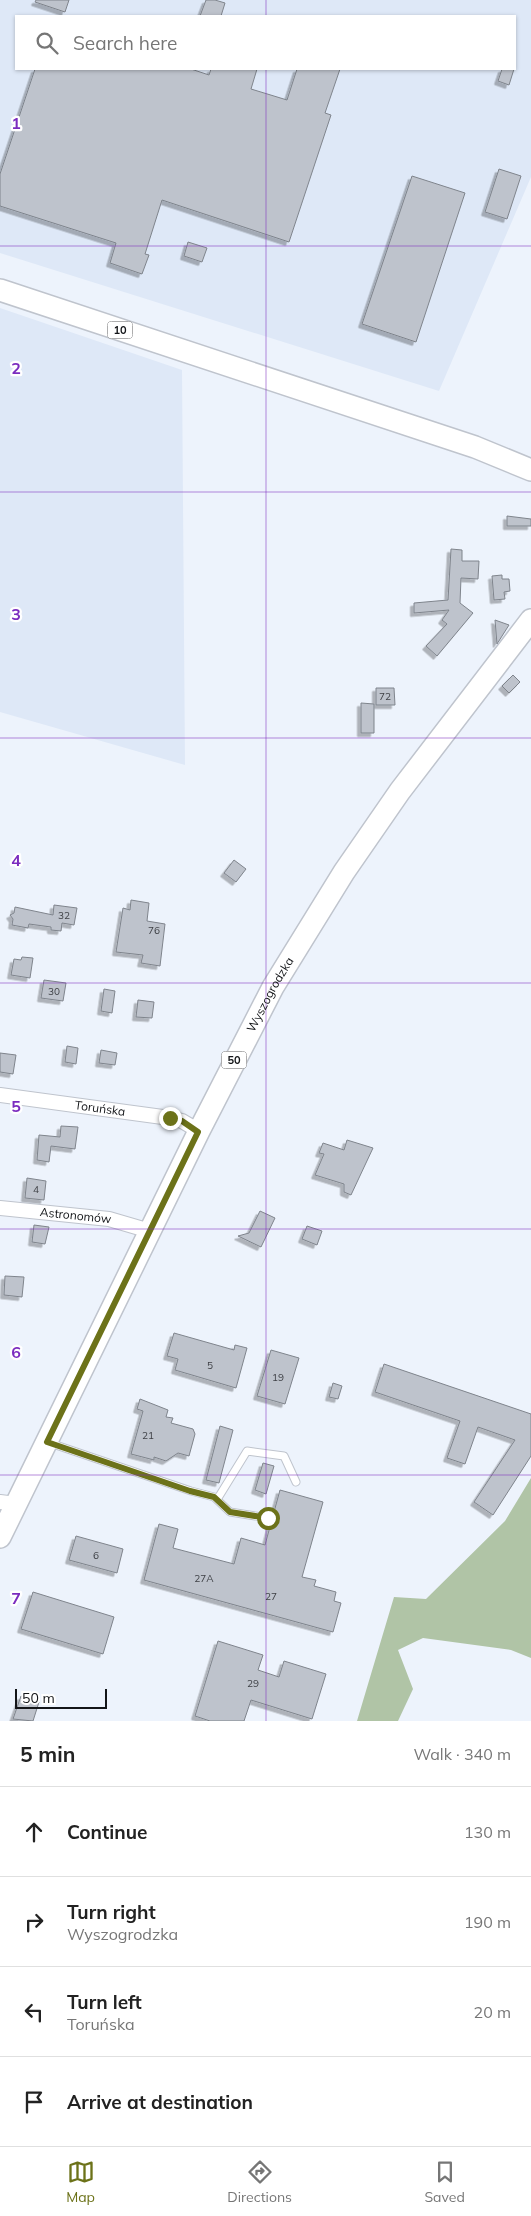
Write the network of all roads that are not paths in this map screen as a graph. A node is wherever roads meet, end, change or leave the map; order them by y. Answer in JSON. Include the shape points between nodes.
{"nodes":[{"id":1,"x":0,"y":290,"type":"edge"},
{"id":2,"x":475,"y":447,"type":"junction"},
{"id":3,"x":531,"y":461,"type":"edge"},
{"id":4,"x":531,"y":470,"type":"edge"},
{"id":5,"x":531,"y":620,"type":"edge"},
{"id":6,"x":0,"y":1095,"type":"edge"},
{"id":7,"x":198,"y":1132,"type":"junction"},
{"id":8,"x":0,"y":1208,"type":"edge"},
{"id":9,"x":150,"y":1231,"type":"junction"},
{"id":10,"x":47,"y":1442,"type":"junction"},
{"id":11,"x":296,"y":1482,"type":"dead end"},
{"id":12,"x":214,"y":1497,"type":"junction"},
{"id":13,"x":8,"y":1503,"type":"edge"},
{"id":14,"x":268,"y":1518,"type":"dead end"},
{"id":15,"x":0,"y":1537,"type":"edge"}],
"edges":[{"from":1,"to":2,"type":"main road","number":"10"},
{"from":2,"to":3,"type":"main road","number":"10"},
{"from":2,"to":4,"type":"main road","number":"10"},
{"from":5,"to":7,"type":"main road","name":"Wyszogrodzka","number":"50","via":[[400,791],[344,872],[273,987]]},
{"from":6,"to":7,"type":"street","name":"Toruńska","via":[[170,1118],[182,1121]]},
{"from":7,"to":9,"type":"main road","name":"Wyszogrodzka","number":"50"},
{"from":8,"to":9,"type":"street","name":"Astronomów","via":[[110,1219]]},
{"from":9,"to":10,"type":"main road","name":"Wyszogrodzka","number":"50"},
{"from":10,"to":12,"type":"lane"},
{"from":10,"to":13,"type":"main road","name":"Wyszogrodzka","number":"50"},
{"from":11,"to":12,"type":"lane","via":[[284,1456],[247,1451],[218,1498]]},
{"from":12,"to":14,"type":"lane","via":[[230,1512]]},
{"from":13,"to":15,"type":"main road","name":"Wyszogrodzka","number":"50"}]}
